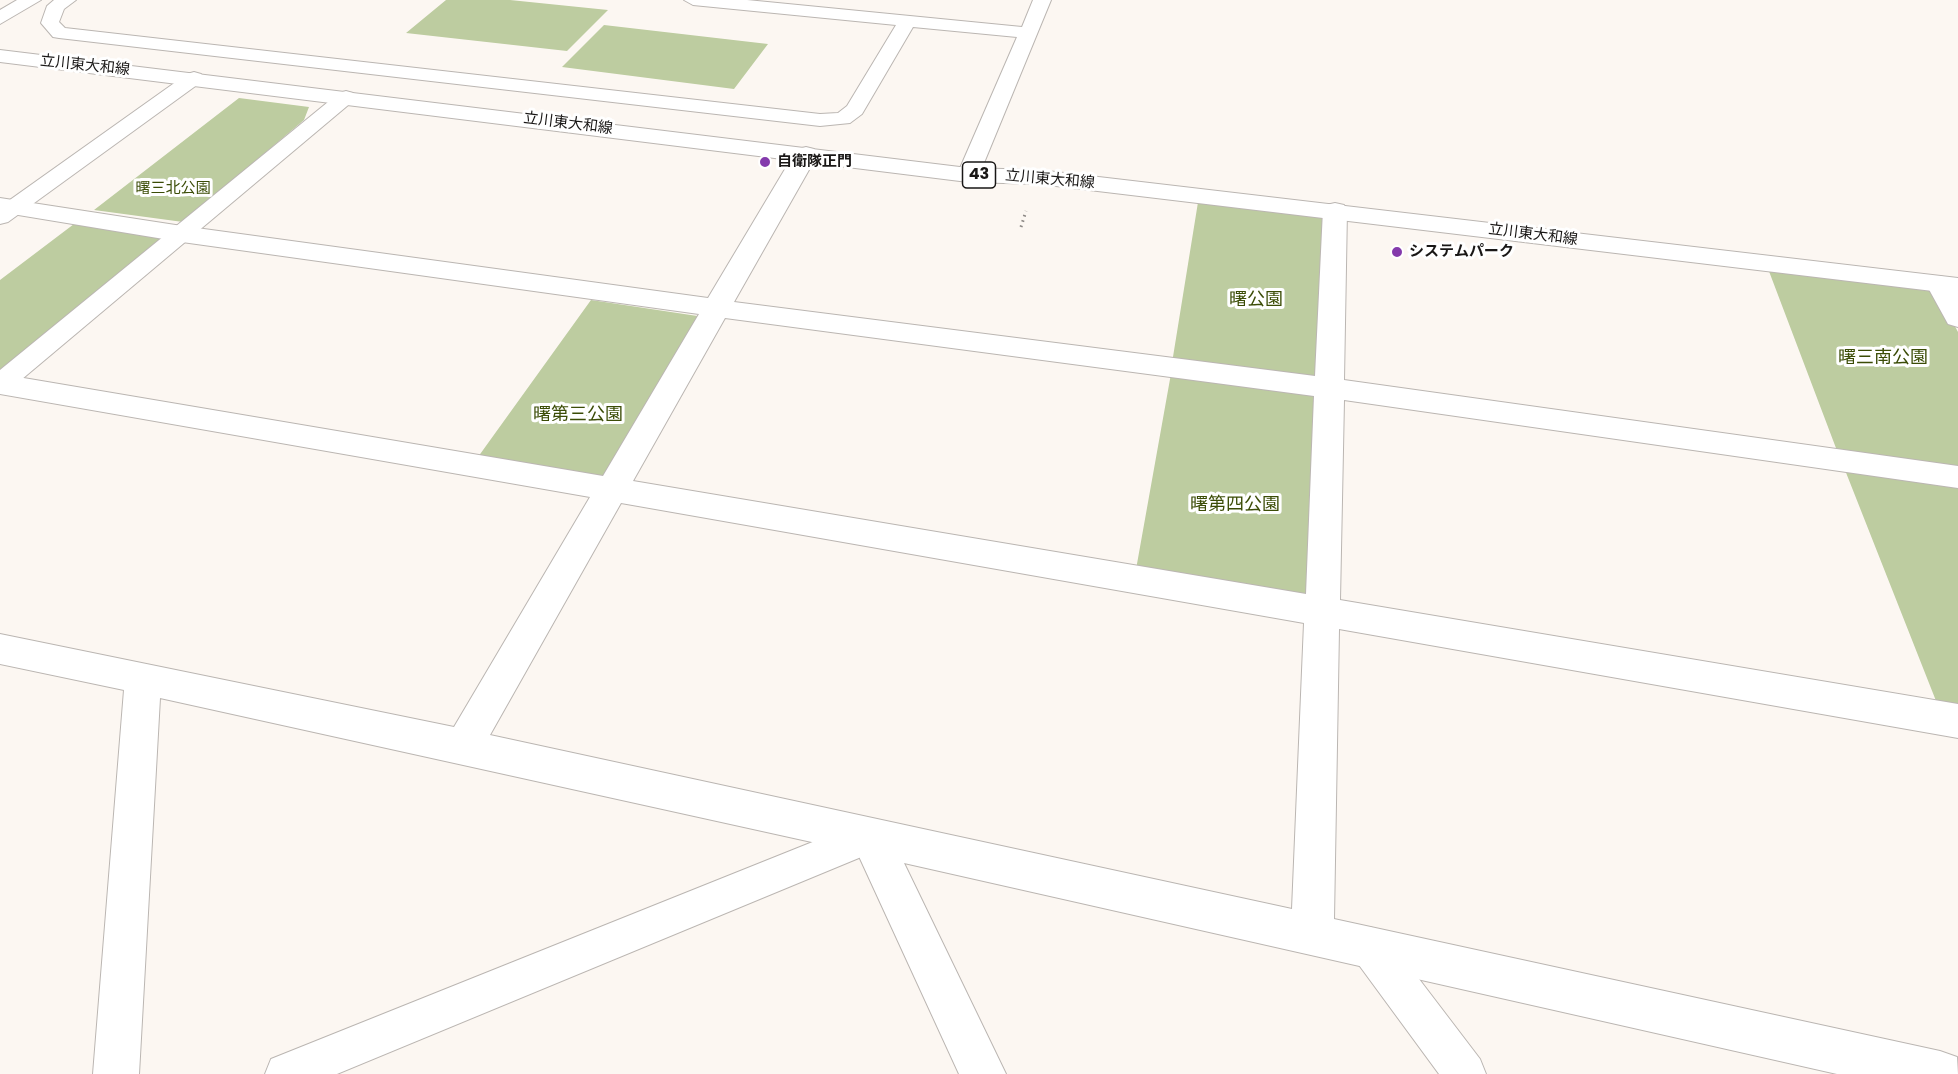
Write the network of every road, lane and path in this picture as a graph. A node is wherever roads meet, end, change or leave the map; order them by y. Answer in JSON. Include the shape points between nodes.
{"nodes":[{"id":1,"x":31,"y":0,"type":"edge"},
{"id":2,"x":67,"y":0,"type":"edge"},
{"id":3,"x":693,"y":0,"type":"edge"},
{"id":4,"x":1042,"y":0,"type":"edge"},
{"id":5,"x":0,"y":18,"type":"edge"},
{"id":6,"x":908,"y":21,"type":"junction"},
{"id":7,"x":1028,"y":33,"type":"junction"},
{"id":8,"x":0,"y":56,"type":"edge"},
{"id":9,"x":194,"y":78,"type":"junction"},
{"id":10,"x":346,"y":97,"type":"junction"},
{"id":11,"x":806,"y":154,"type":"junction"},
{"id":12,"x":968,"y":175,"type":"junction"},
{"id":13,"x":5,"y":209,"type":"edge"},
{"id":14,"x":1335,"y":210,"type":"junction"},
{"id":15,"x":182,"y":234,"type":"junction"},
{"id":16,"x":1949,"y":285,"type":"edge"},
{"id":17,"x":716,"y":309,"type":"junction"},
{"id":18,"x":1958,"y":318,"type":"edge"},
{"id":19,"x":0,"y":384,"type":"edge"},
{"id":20,"x":1329,"y":388,"type":"junction"},
{"id":21,"x":1958,"y":477,"type":"edge"},
{"id":22,"x":613,"y":489,"type":"junction"},
{"id":23,"x":1322,"y":611,"type":"junction"},
{"id":24,"x":0,"y":649,"type":"edge"},
{"id":25,"x":143,"y":677,"type":"junction"},
{"id":26,"x":1958,"y":721,"type":"edge"},
{"id":27,"x":463,"y":746,"type":"junction"},
{"id":28,"x":870,"y":836,"type":"junction"},
{"id":29,"x":1312,"y":935,"type":"junction"},
{"id":30,"x":1370,"y":947,"type":"junction"},
{"id":31,"x":116,"y":1074,"type":"edge"},
{"id":32,"x":286,"y":1074,"type":"edge"},
{"id":33,"x":983,"y":1074,"type":"edge"},
{"id":34,"x":1465,"y":1074,"type":"edge"},
{"id":35,"x":1940,"y":1074,"type":"edge"}],
"edges":[{"from":1,"to":5,"type":"street"},
{"from":2,"to":6,"type":"lane","via":[[56,6],[50,23],[59,33],[820,120],[843,119],[855,110]]},
{"from":3,"to":6,"type":"lane"},
{"from":4,"to":7,"type":"lane"},
{"from":6,"to":7,"type":"lane"},
{"from":7,"to":12,"type":"lane"},
{"from":8,"to":9,"type":"street","name":"立川東大和線","number":"43"},
{"from":9,"to":10,"type":"street","name":"立川東大和線","number":"43"},
{"from":9,"to":13,"type":"lane"},
{"from":10,"to":11,"type":"street","name":"立川東大和線","number":"43"},
{"from":10,"to":15,"type":"lane"},
{"from":11,"to":12,"type":"street","name":"立川東大和線","number":"43"},
{"from":11,"to":17,"type":"street"},
{"from":12,"to":14,"type":"street","name":"立川東大和線","number":"43","via":[[1039,177]]},
{"from":13,"to":15,"type":"street"},
{"from":14,"to":16,"type":"street","name":"立川東大和線","number":"43"},
{"from":14,"to":20,"type":"street"},
{"from":15,"to":17,"type":"street"},
{"from":15,"to":19,"type":"lane"},
{"from":16,"to":18,"type":"street"},
{"from":17,"to":20,"type":"street"},
{"from":17,"to":22,"type":"street"},
{"from":19,"to":22,"type":"street"},
{"from":20,"to":21,"type":"street"},
{"from":20,"to":23,"type":"street"},
{"from":22,"to":23,"type":"street"},
{"from":22,"to":27,"type":"street"},
{"from":23,"to":26,"type":"street"},
{"from":23,"to":29,"type":"street"},
{"from":24,"to":25,"type":"street"},
{"from":25,"to":27,"type":"street"},
{"from":25,"to":31,"type":"street"},
{"from":27,"to":28,"type":"street"},
{"from":28,"to":29,"type":"street"},
{"from":28,"to":32,"type":"lane"},
{"from":28,"to":33,"type":"street"},
{"from":29,"to":30,"type":"street"},
{"from":30,"to":34,"type":"lane"},
{"from":30,"to":35,"type":"street"}]}
